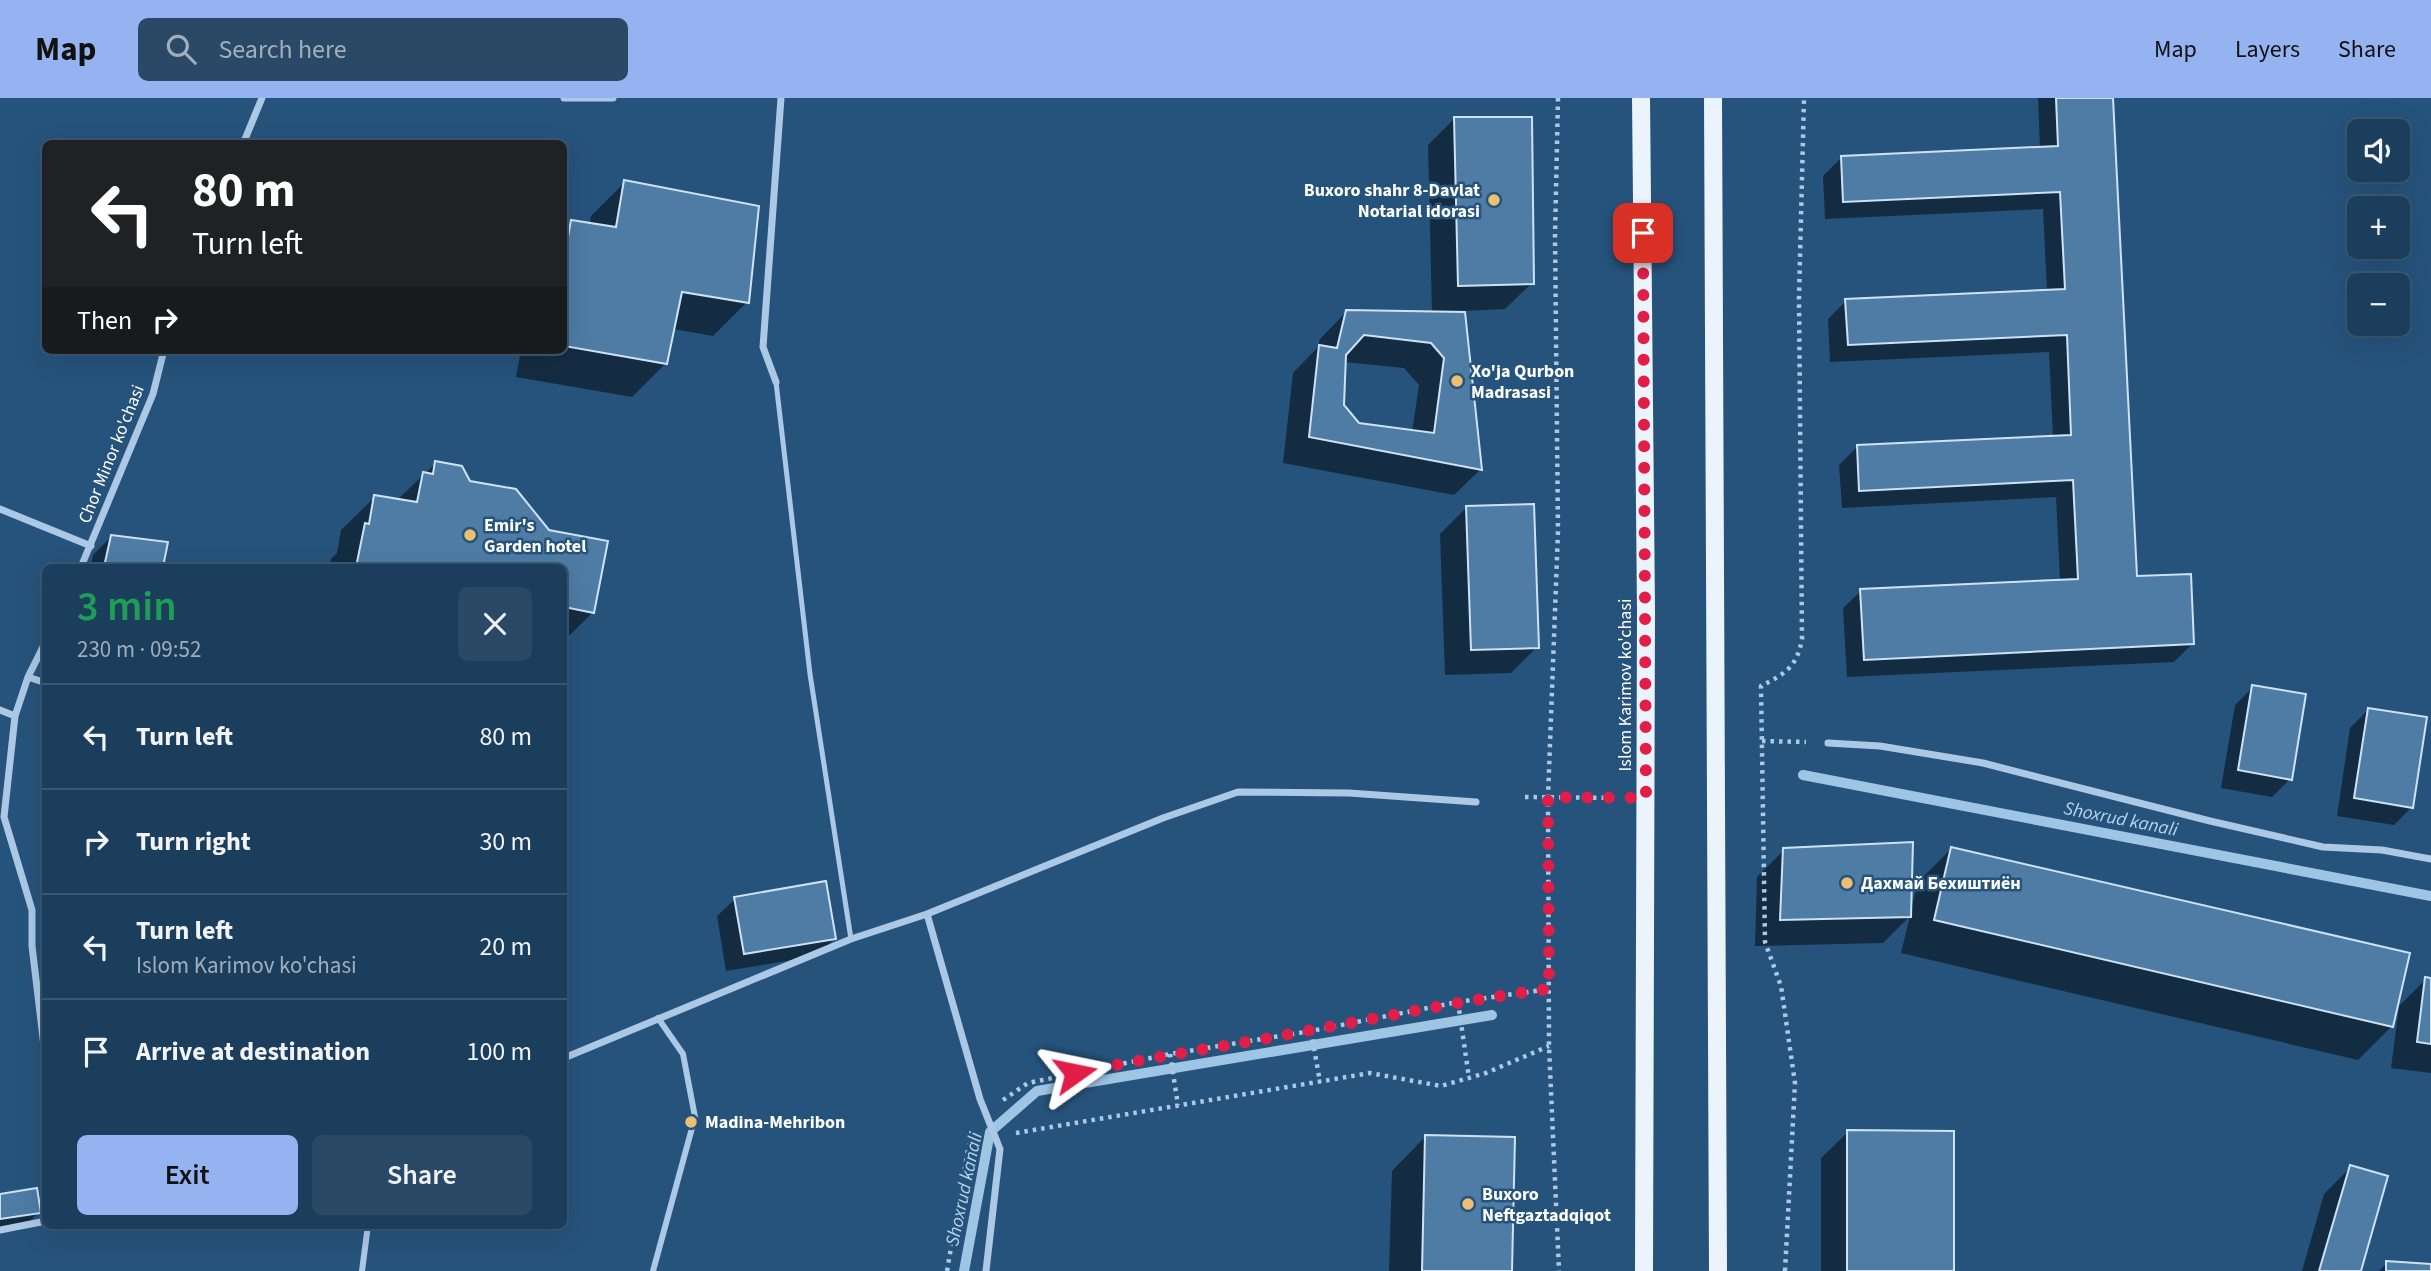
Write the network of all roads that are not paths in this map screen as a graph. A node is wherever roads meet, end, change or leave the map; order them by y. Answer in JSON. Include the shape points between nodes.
{"nodes":[{"id":1,"x":261,"y":98,"type":"edge"},
{"id":2,"x":565,"y":98,"type":"edge"},
{"id":3,"x":613,"y":98,"type":"edge"},
{"id":4,"x":781,"y":98,"type":"edge"},
{"id":5,"x":1642,"y":98,"type":"edge"},
{"id":6,"x":1713,"y":98,"type":"edge"},
{"id":7,"x":245,"y":140,"type":"edge"},
{"id":8,"x":163,"y":354,"type":"edge"},
{"id":9,"x":776,"y":382,"type":"joint"},
{"id":10,"x":0,"y":509,"type":"edge"},
{"id":11,"x":91,"y":545,"type":"junction"},
{"id":12,"x":82,"y":564,"type":"edge"},
{"id":13,"x":42,"y":649,"type":"edge"},
{"id":14,"x":28,"y":677,"type":"junction"},
{"id":15,"x":42,"y":681,"type":"edge"},
{"id":16,"x":0,"y":710,"type":"edge"},
{"id":17,"x":15,"y":716,"type":"junction"},
{"id":18,"x":1828,"y":743,"type":"dead end"},
{"id":19,"x":1476,"y":802,"type":"dead end"},
{"id":20,"x":2431,"y":859,"type":"edge"},
{"id":21,"x":927,"y":914,"type":"junction"},
{"id":22,"x":851,"y":939,"type":"junction"},
{"id":23,"x":658,"y":1018,"type":"junction"},
{"id":24,"x":42,"y":1027,"type":"edge"},
{"id":25,"x":567,"y":1057,"type":"edge"},
{"id":26,"x":42,"y":1222,"type":"edge"},
{"id":27,"x":367,"y":1229,"type":"edge"},
{"id":28,"x":0,"y":1230,"type":"edge"},
{"id":29,"x":362,"y":1271,"type":"edge"},
{"id":30,"x":653,"y":1271,"type":"edge"},
{"id":31,"x":986,"y":1271,"type":"edge"},
{"id":32,"x":1644,"y":1271,"type":"edge"},
{"id":33,"x":1718,"y":1271,"type":"edge"}],
"edges":[{"from":1,"to":7,"type":"street"},
{"from":2,"to":3,"type":"street"},
{"from":4,"to":9,"type":"street","via":[[763,347]]},
{"from":5,"to":32,"type":"main road","name":"Islom Karimov ko'chasi"},
{"from":6,"to":33,"type":"main road"},
{"from":8,"to":11,"type":"street","name":"Chor Minor ko'chasi","via":[[153,394]]},
{"from":9,"to":22,"type":"lane","via":[[810,674]]},
{"from":10,"to":11,"type":"street"},
{"from":11,"to":12,"type":"street","name":"Chor Minor ko'chasi"},
{"from":13,"to":14,"type":"street"},
{"from":14,"to":15,"type":"street"},
{"from":14,"to":17,"type":"street"},
{"from":16,"to":17,"type":"street"},
{"from":17,"to":24,"type":"street","via":[[4,817],[32,910]]},
{"from":18,"to":20,"type":"street","via":[[1880,746],[1983,763],[2323,846]]},
{"from":19,"to":21,"type":"street","via":[[1349,793],[1238,792]]},
{"from":21,"to":22,"type":"street"},
{"from":21,"to":31,"type":"street","via":[[1000,1149]]},
{"from":22,"to":23,"type":"street"},
{"from":23,"to":25,"type":"street"},
{"from":23,"to":30,"type":"street","via":[[682,1054],[695,1116]]},
{"from":26,"to":28,"type":"street"},
{"from":27,"to":29,"type":"street"}]}
